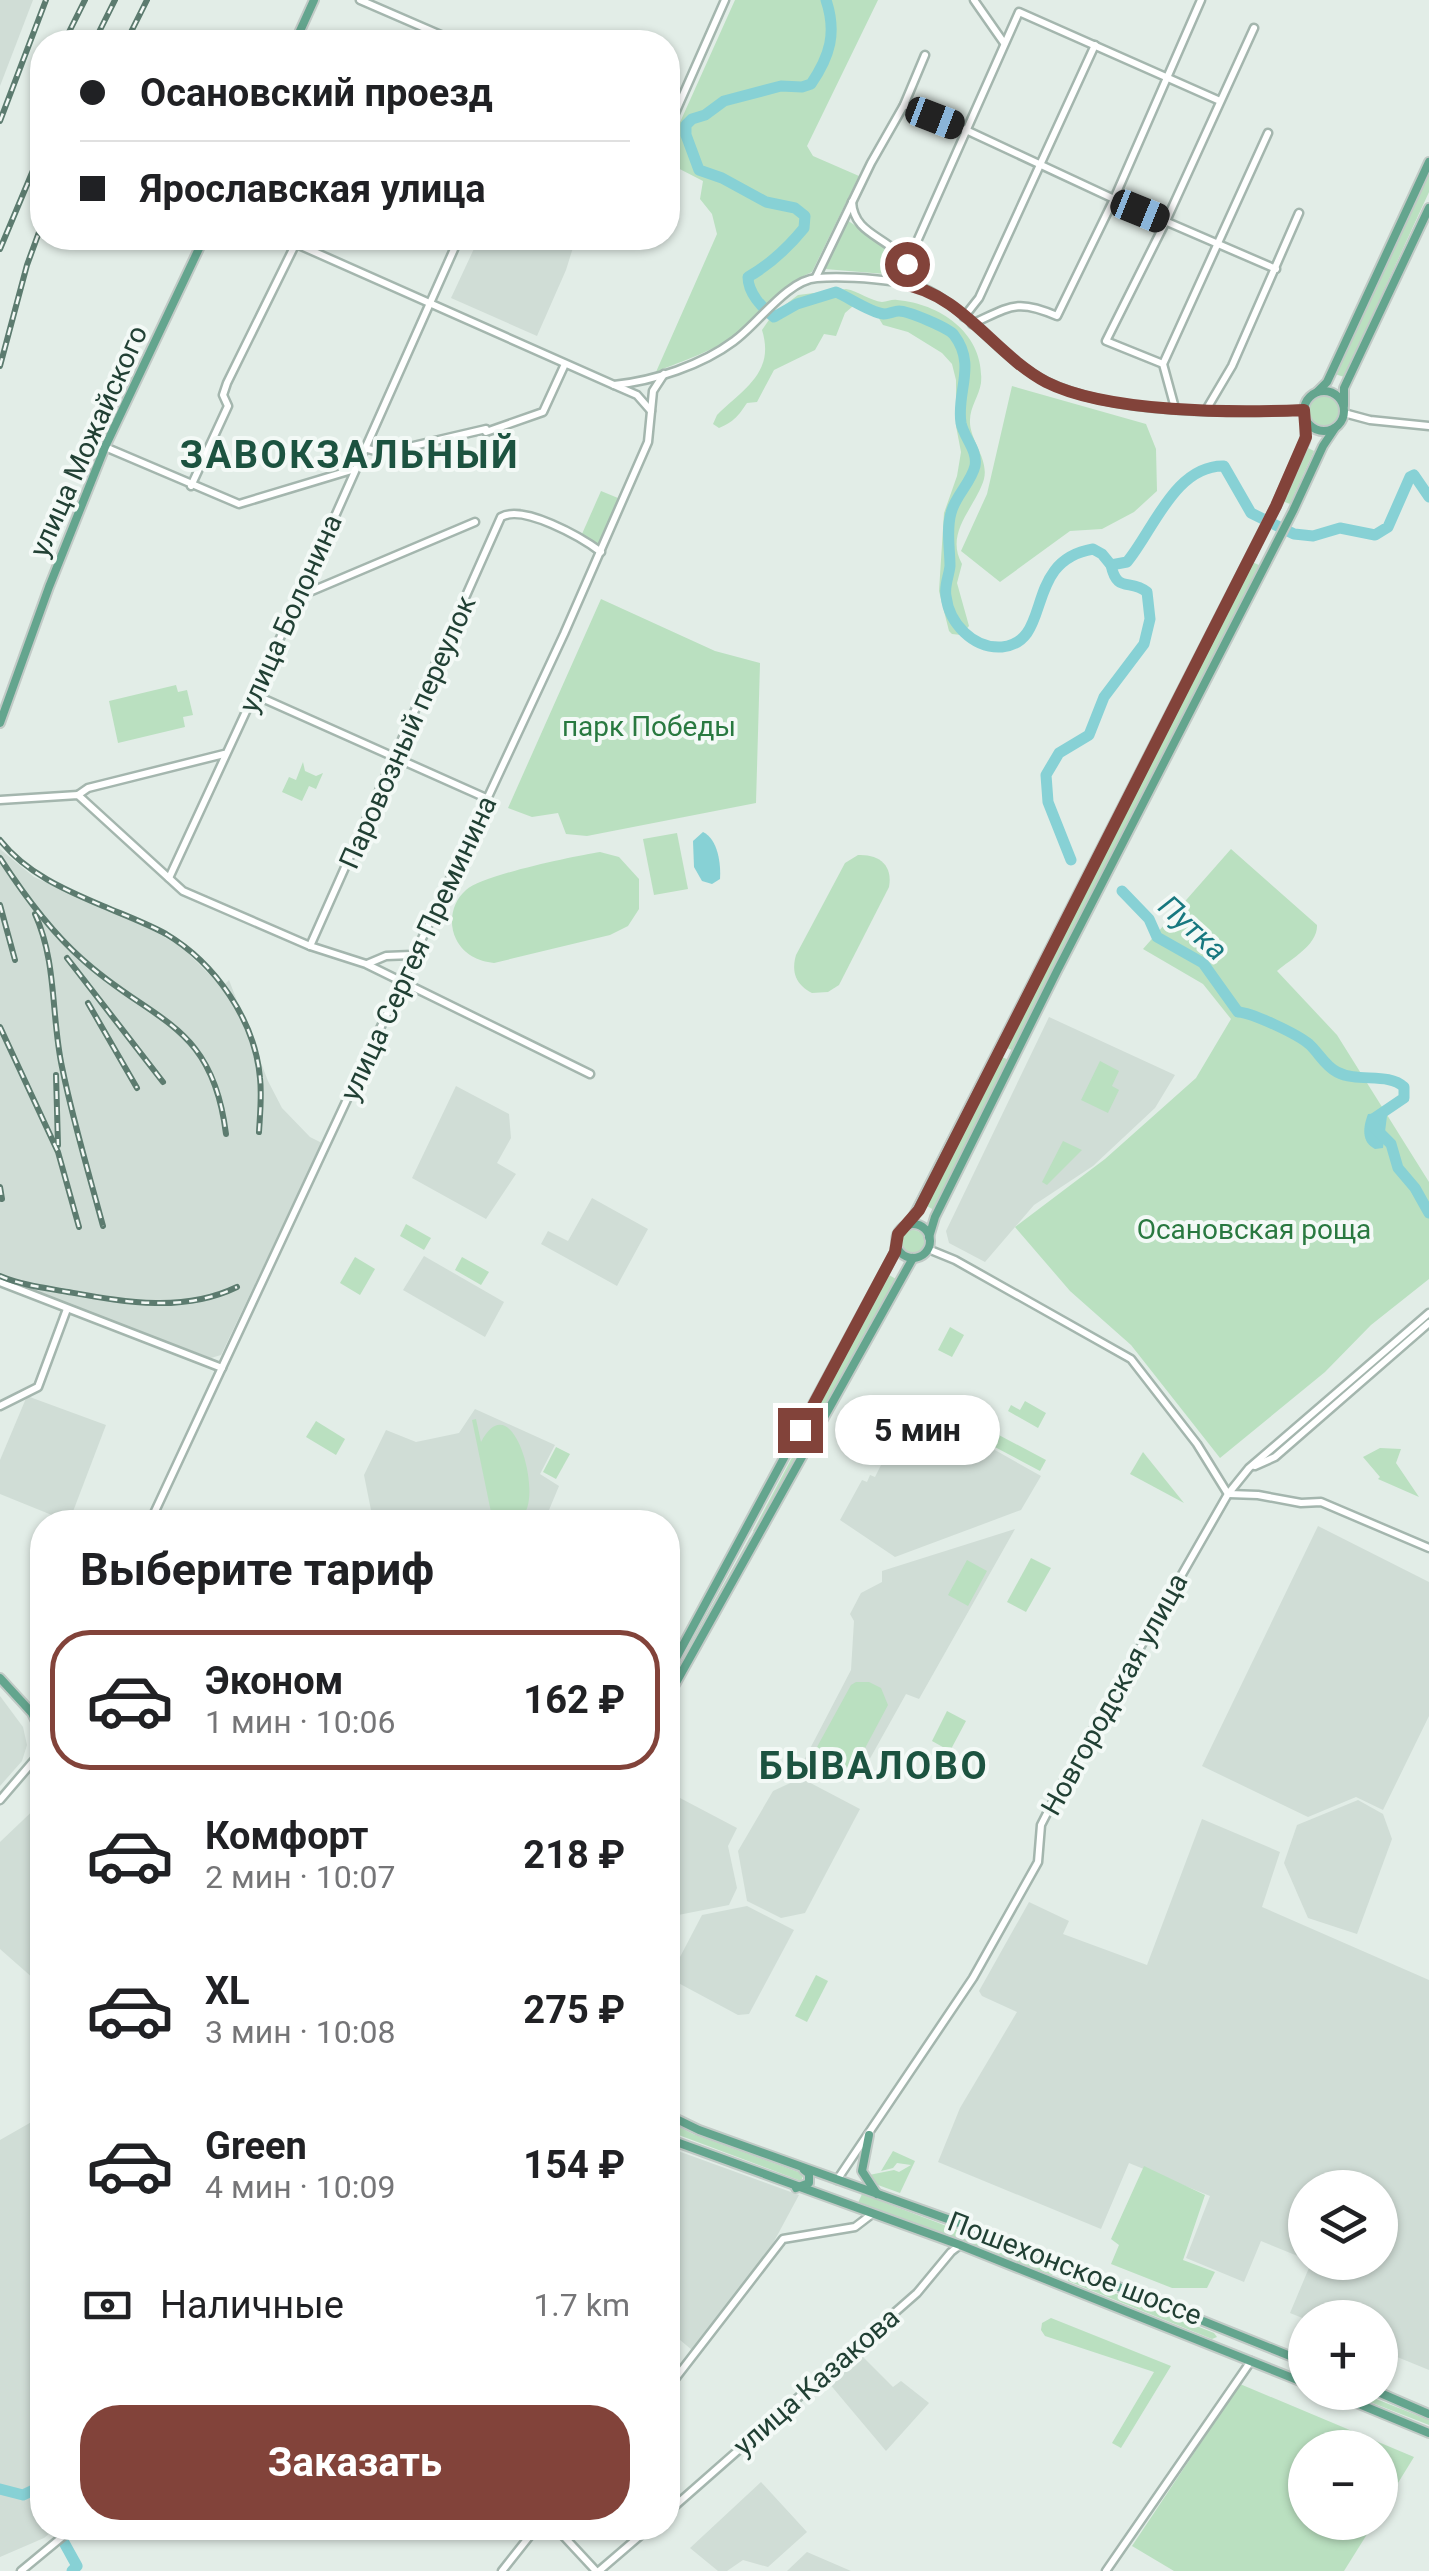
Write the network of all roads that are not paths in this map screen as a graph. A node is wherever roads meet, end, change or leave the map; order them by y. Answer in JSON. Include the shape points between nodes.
{"nodes":[{"id":1,"x":314,"y":0,"type":"edge"},
{"id":2,"x":360,"y":0,"type":"edge"},
{"id":3,"x":726,"y":0,"type":"edge"},
{"id":4,"x":974,"y":0,"type":"edge"},
{"id":5,"x":1201,"y":0,"type":"edge"},
{"id":6,"x":1254,"y":28,"type":"dead end"},
{"id":7,"x":300,"y":30,"type":"edge"},
{"id":8,"x":429,"y":30,"type":"edge"},
{"id":9,"x":1005,"y":44,"type":"junction"},
{"id":10,"x":1094,"y":46,"type":"junction"},
{"id":11,"x":925,"y":55,"type":"dead end"},
{"id":12,"x":1168,"y":78,"type":"junction"},
{"id":13,"x":1220,"y":100,"type":"junction"},
{"id":14,"x":680,"y":103,"type":"edge"},
{"id":15,"x":904,"y":106,"type":"junction"},
{"id":16,"x":966,"y":130,"type":"junction"},
{"id":17,"x":1268,"y":133,"type":"dead end"},
{"id":18,"x":1429,"y":162,"type":"edge"},
{"id":19,"x":1040,"y":163,"type":"junction"},
{"id":20,"x":1114,"y":199,"type":"junction"},
{"id":21,"x":852,"y":201,"type":"junction"},
{"id":22,"x":1429,"y":208,"type":"edge"},
{"id":23,"x":1299,"y":213,"type":"dead end"},
{"id":24,"x":1166,"y":221,"type":"junction"},
{"id":25,"x":1218,"y":243,"type":"junction"},
{"id":26,"x":198,"y":250,"type":"edge"},
{"id":27,"x":293,"y":250,"type":"edge"},
{"id":28,"x":311,"y":250,"type":"edge"},
{"id":29,"x":453,"y":250,"type":"edge"},
{"id":30,"x":907,"y":264,"type":"junction"},
{"id":31,"x":1276,"y":269,"type":"junction"},
{"id":32,"x":816,"y":278,"type":"junction"},
{"id":33,"x":902,"y":284,"type":"junction"},
{"id":34,"x":426,"y":302,"type":"junction"},
{"id":35,"x":964,"y":317,"type":"junction"},
{"id":36,"x":972,"y":324,"type":"junction"},
{"id":37,"x":565,"y":364,"type":"junction"},
{"id":38,"x":1162,"y":364,"type":"junction"},
{"id":39,"x":664,"y":374,"type":"junction"},
{"id":40,"x":614,"y":385,"type":"junction"},
{"id":41,"x":1318,"y":391,"type":"junction"},
{"id":42,"x":1176,"y":408,"type":"junction"},
{"id":43,"x":1344,"y":409,"type":"junction"},
{"id":44,"x":1206,"y":410,"type":"junction"},
{"id":45,"x":1304,"y":410,"type":"junction"},
{"id":46,"x":652,"y":412,"type":"junction"},
{"id":47,"x":1306,"y":421,"type":"junction"},
{"id":48,"x":1429,"y":426,"type":"edge"},
{"id":49,"x":1335,"y":428,"type":"junction"},
{"id":50,"x":105,"y":447,"type":"junction"},
{"id":51,"x":364,"y":448,"type":"junction"},
{"id":52,"x":355,"y":469,"type":"junction"},
{"id":53,"x":190,"y":486,"type":"junction"},
{"id":54,"x":475,"y":522,"type":"dead end"},
{"id":55,"x":601,"y":552,"type":"junction"},
{"id":56,"x":299,"y":596,"type":"junction"},
{"id":57,"x":253,"y":694,"type":"junction"},
{"id":58,"x":0,"y":723,"type":"edge"},
{"id":59,"x":226,"y":754,"type":"junction"},
{"id":60,"x":396,"y":757,"type":"junction"},
{"id":61,"x":78,"y":794,"type":"junction"},
{"id":62,"x":486,"y":798,"type":"junction"},
{"id":63,"x":0,"y":800,"type":"edge"},
{"id":64,"x":169,"y":878,"type":"junction"},
{"id":65,"x":310,"y":946,"type":"junction"},
{"id":66,"x":412,"y":955,"type":"junction"},
{"id":67,"x":366,"y":964,"type":"junction"},
{"id":68,"x":401,"y":981,"type":"junction"},
{"id":69,"x":590,"y":1074,"type":"dead end"},
{"id":70,"x":908,"y":1225,"type":"junction"},
{"id":71,"x":929,"y":1238,"type":"junction"},
{"id":72,"x":896,"y":1244,"type":"junction"},
{"id":73,"x":933,"y":1251,"type":"dead end"},
{"id":74,"x":913,"y":1258,"type":"junction"},
{"id":75,"x":0,"y":1282,"type":"edge"},
{"id":76,"x":67,"y":1309,"type":"junction"},
{"id":77,"x":1429,"y":1313,"type":"edge"},
{"id":78,"x":1429,"y":1322,"type":"edge"},
{"id":79,"x":222,"y":1368,"type":"junction"},
{"id":80,"x":0,"y":1406,"type":"edge"},
{"id":81,"x":1250,"y":1468,"type":"junction"},
{"id":82,"x":1228,"y":1494,"type":"junction"},
{"id":83,"x":156,"y":1510,"type":"edge"},
{"id":84,"x":1429,"y":1548,"type":"edge"},
{"id":85,"x":680,"y":1651,"type":"edge"},
{"id":86,"x":680,"y":1675,"type":"edge"},
{"id":87,"x":0,"y":1678,"type":"edge"},
{"id":88,"x":30,"y":1711,"type":"edge"},
{"id":89,"x":30,"y":1765,"type":"edge"},
{"id":90,"x":0,"y":1800,"type":"edge"},
{"id":91,"x":680,"y":2121,"type":"edge"},
{"id":92,"x":869,"y":2134,"type":"junction"},
{"id":93,"x":680,"y":2144,"type":"edge"},
{"id":94,"x":802,"y":2168,"type":"junction"},
{"id":95,"x":836,"y":2180,"type":"junction"},
{"id":96,"x":796,"y":2188,"type":"junction"},
{"id":97,"x":864,"y":2190,"type":"junction"},
{"id":98,"x":877,"y":2194,"type":"junction"},
{"id":99,"x":828,"y":2199,"type":"junction"},
{"id":100,"x":860,"y":2210,"type":"junction"},
{"id":101,"x":872,"y":2214,"type":"junction"},
{"id":102,"x":960,"y":2246,"type":"junction"},
{"id":103,"x":1068,"y":2265,"type":"junction"},
{"id":104,"x":1059,"y":2285,"type":"junction"},
{"id":105,"x":1223,"y":2327,"type":"junction"},
{"id":106,"x":1216,"y":2346,"type":"junction"},
{"id":107,"x":1288,"y":2355,"type":"edge"},
{"id":108,"x":1251,"y":2360,"type":"junction"},
{"id":109,"x":680,"y":2372,"type":"edge"},
{"id":110,"x":1288,"y":2375,"type":"edge"},
{"id":111,"x":1398,"y":2401,"type":"edge"},
{"id":112,"x":1373,"y":2410,"type":"edge"},
{"id":113,"x":1429,"y":2414,"type":"edge"},
{"id":114,"x":1429,"y":2433,"type":"edge"},
{"id":115,"x":680,"y":2501,"type":"edge"},
{"id":116,"x":59,"y":2540,"type":"edge"},
{"id":117,"x":527,"y":2540,"type":"edge"},
{"id":118,"x":568,"y":2540,"type":"edge"},
{"id":119,"x":635,"y":2540,"type":"edge"},
{"id":120,"x":21,"y":2571,"type":"edge"},
{"id":121,"x":502,"y":2571,"type":"edge"},
{"id":122,"x":598,"y":2571,"type":"edge"},
{"id":123,"x":1106,"y":2571,"type":"edge"}],
"edges":[{"from":1,"to":7,"type":"main road"},
{"from":2,"to":8,"type":"street"},
{"from":3,"to":14,"type":"street"},
{"from":4,"to":9,"type":"street"},
{"from":5,"to":12,"type":"street"},
{"from":6,"to":13,"type":"street"},
{"from":9,"to":10,"type":"street","via":[[1020,12]]},
{"from":9,"to":16,"type":"street"},
{"from":10,"to":12,"type":"street"},
{"from":10,"to":19,"type":"street"},
{"from":11,"to":15,"type":"street"},
{"from":12,"to":13,"type":"street"},
{"from":12,"to":20,"type":"street"},
{"from":13,"to":24,"type":"street"},
{"from":15,"to":16,"type":"street"},
{"from":15,"to":21,"type":"street"},
{"from":16,"to":19,"type":"street"},
{"from":16,"to":30,"type":"street"},
{"from":17,"to":25,"type":"street"},
{"from":18,"to":41,"type":"main road"},
{"from":19,"to":20,"type":"street"},
{"from":19,"to":35,"type":"street","via":[[979,298]]},
{"from":20,"to":24,"type":"street"},
{"from":20,"to":36,"type":"street","via":[[1057,316],[1022,304]]},
{"from":21,"to":30,"type":"street","via":[[860,226]]},
{"from":21,"to":32,"type":"street"},
{"from":22,"to":43,"type":"main road","via":[[1344,388]]},
{"from":23,"to":31,"type":"street"},
{"from":24,"to":25,"type":"street"},
{"from":24,"to":38,"type":"street","via":[[1106,341]]},
{"from":25,"to":31,"type":"street"},
{"from":25,"to":38,"type":"street"},
{"from":26,"to":50,"type":"main road","name":"улица Можайского"},
{"from":27,"to":53,"type":"street","via":[[228,383],[228,406]]},
{"from":28,"to":34,"type":"street"},
{"from":29,"to":34,"type":"street","name":"улица Болонина"},
{"from":30,"to":33,"type":"street"},
{"from":31,"to":44,"type":"street"},
{"from":32,"to":33,"type":"street"},
{"from":32,"to":39,"type":"street","via":[[801,282],[727,347]]},
{"from":33,"to":35,"type":"street","via":[[928,290]]},
{"from":34,"to":37,"type":"street"},
{"from":34,"to":51,"type":"street","name":"улица Болонина"},
{"from":35,"to":36,"type":"street"},
{"from":36,"to":42,"type":"street","via":[[1019,364],[1061,388]]},
{"from":37,"to":40,"type":"street"},
{"from":37,"to":51,"type":"street","via":[[543,412],[383,453]]},
{"from":38,"to":42,"type":"street"},
{"from":39,"to":40,"type":"street"},
{"from":39,"to":46,"type":"street","name":"улица Сергея Преминина","via":[[653,391]]},
{"from":40,"to":46,"type":"street","via":[[637,395]]},
{"from":41,"to":43,"type":"main road","via":[[1335,393]]},
{"from":41,"to":45,"type":"main road"},
{"from":42,"to":44,"type":"street"},
{"from":43,"to":48,"type":"street","via":[[1370,420]]},
{"from":43,"to":49,"type":"main road"},
{"from":44,"to":45,"type":"street"},
{"from":45,"to":47,"type":"main road"},
{"from":46,"to":55,"type":"street","name":"улица Сергея Преминина","via":[[648,442]]},
{"from":47,"to":49,"type":"main road","via":[[1321,431]]},
{"from":47,"to":70,"type":"main road","via":[[1305,441],[1276,506]]},
{"from":49,"to":71,"type":"main road","via":[[1057,970]]},
{"from":50,"to":53,"type":"street"},
{"from":50,"to":58,"type":"main road","name":"улица Можайского"},
{"from":51,"to":52,"type":"street","name":"улица Болонина"},
{"from":52,"to":53,"type":"street","via":[[240,504]]},
{"from":52,"to":56,"type":"street","name":"улица Болонина"},
{"from":54,"to":56,"type":"street"},
{"from":55,"to":60,"type":"street","name":"Паровозный переулок","via":[[518,512],[501,517]]},
{"from":55,"to":62,"type":"street","name":"улица Сергея Преминина"},
{"from":56,"to":57,"type":"street","name":"улица Болонина"},
{"from":57,"to":59,"type":"street","name":"улица Болонина"},
{"from":57,"to":60,"type":"street"},
{"from":59,"to":61,"type":"street"},
{"from":59,"to":64,"type":"street","name":"улица Болонина"},
{"from":60,"to":62,"type":"street"},
{"from":60,"to":65,"type":"street","name":"Паровозный переулок"},
{"from":61,"to":63,"type":"street"},
{"from":61,"to":64,"type":"street"},
{"from":62,"to":66,"type":"street","name":"улица Сергея Преминина"},
{"from":64,"to":65,"type":"street"},
{"from":65,"to":67,"type":"street"},
{"from":66,"to":67,"type":"street"},
{"from":66,"to":68,"type":"street","name":"улица Сергея Преминина"},
{"from":67,"to":68,"type":"street"},
{"from":68,"to":69,"type":"street"},
{"from":68,"to":79,"type":"street","name":"улица Сергея Преминина"},
{"from":70,"to":71,"type":"main road","via":[[923,1228]]},
{"from":70,"to":72,"type":"main road"},
{"from":71,"to":74,"type":"main road","via":[[927,1250]]},
{"from":72,"to":74,"type":"main road"},
{"from":72,"to":85,"type":"main road"},
{"from":73,"to":82,"type":"street","via":[[1131,1360]]},
{"from":74,"to":86,"type":"main road"},
{"from":75,"to":76,"type":"street"},
{"from":76,"to":79,"type":"street"},
{"from":76,"to":80,"type":"street","via":[[38,1386]]},
{"from":77,"to":81,"type":"street","name":"Новгородская улица"},
{"from":78,"to":81,"type":"street","name":"Новгородская улица","via":[[1275,1457]]},
{"from":79,"to":83,"type":"street","name":"улица Сергея Преминина"},
{"from":81,"to":82,"type":"street","name":"Новгородская улица"},
{"from":82,"to":84,"type":"street","via":[[1321,1502]]},
{"from":82,"to":92,"type":"street","name":"Новгородская улица","via":[[1040,1825],[1038,1862],[973,1978]]},
{"from":87,"to":88,"type":"main road"},
{"from":89,"to":90,"type":"street"},
{"from":91,"to":94,"type":"main road","name":"Пошехонское шоссе"},
{"from":92,"to":95,"type":"street","name":"Новгородская улица"},
{"from":92,"to":98,"type":"main road","via":[[862,2171]]},
{"from":93,"to":96,"type":"main road","name":"Пошехонское шоссе"},
{"from":94,"to":95,"type":"main road","name":"Пошехонское шоссе"},
{"from":94,"to":96,"type":"main road","via":[[810,2180]]},
{"from":95,"to":97,"type":"main road","name":"Пошехонское шоссе"},
{"from":95,"to":99,"type":"main road"},
{"from":96,"to":99,"type":"main road","name":"Пошехонское шоссе"},
{"from":97,"to":98,"type":"main road","name":"Пошехонское шоссе"},
{"from":97,"to":100,"type":"main road","via":[[854,2199]]},
{"from":98,"to":103,"type":"main road","name":"Пошехонское шоссе"},
{"from":99,"to":100,"type":"main road","name":"Пошехонское шоссе"},
{"from":100,"to":101,"type":"main road","name":"Пошехонское шоссе"},
{"from":101,"to":102,"type":"main road","name":"Пошехонское шоссе"},
{"from":101,"to":109,"type":"street","via":[[855,2227],[783,2239]]},
{"from":102,"to":104,"type":"main road","name":"Пошехонское шоссе"},
{"from":102,"to":115,"type":"street","name":"улица Казакова","via":[[918,2293]]},
{"from":103,"to":104,"type":"main road"},
{"from":103,"to":105,"type":"main road","name":"Пошехонское шоссе"},
{"from":104,"to":106,"type":"main road","name":"Пошехонское шоссе"},
{"from":105,"to":106,"type":"main road"},
{"from":105,"to":107,"type":"main road","name":"Пошехонское шоссе"},
{"from":106,"to":108,"type":"main road","name":"Пошехонское шоссе"},
{"from":108,"to":110,"type":"main road","name":"Пошехонское шоссе"},
{"from":108,"to":123,"type":"street"},
{"from":111,"to":113,"type":"main road"},
{"from":112,"to":114,"type":"main road"},
{"from":116,"to":120,"type":"street"},
{"from":117,"to":121,"type":"street"},
{"from":118,"to":122,"type":"street"},
{"from":119,"to":122,"type":"street"}]}
